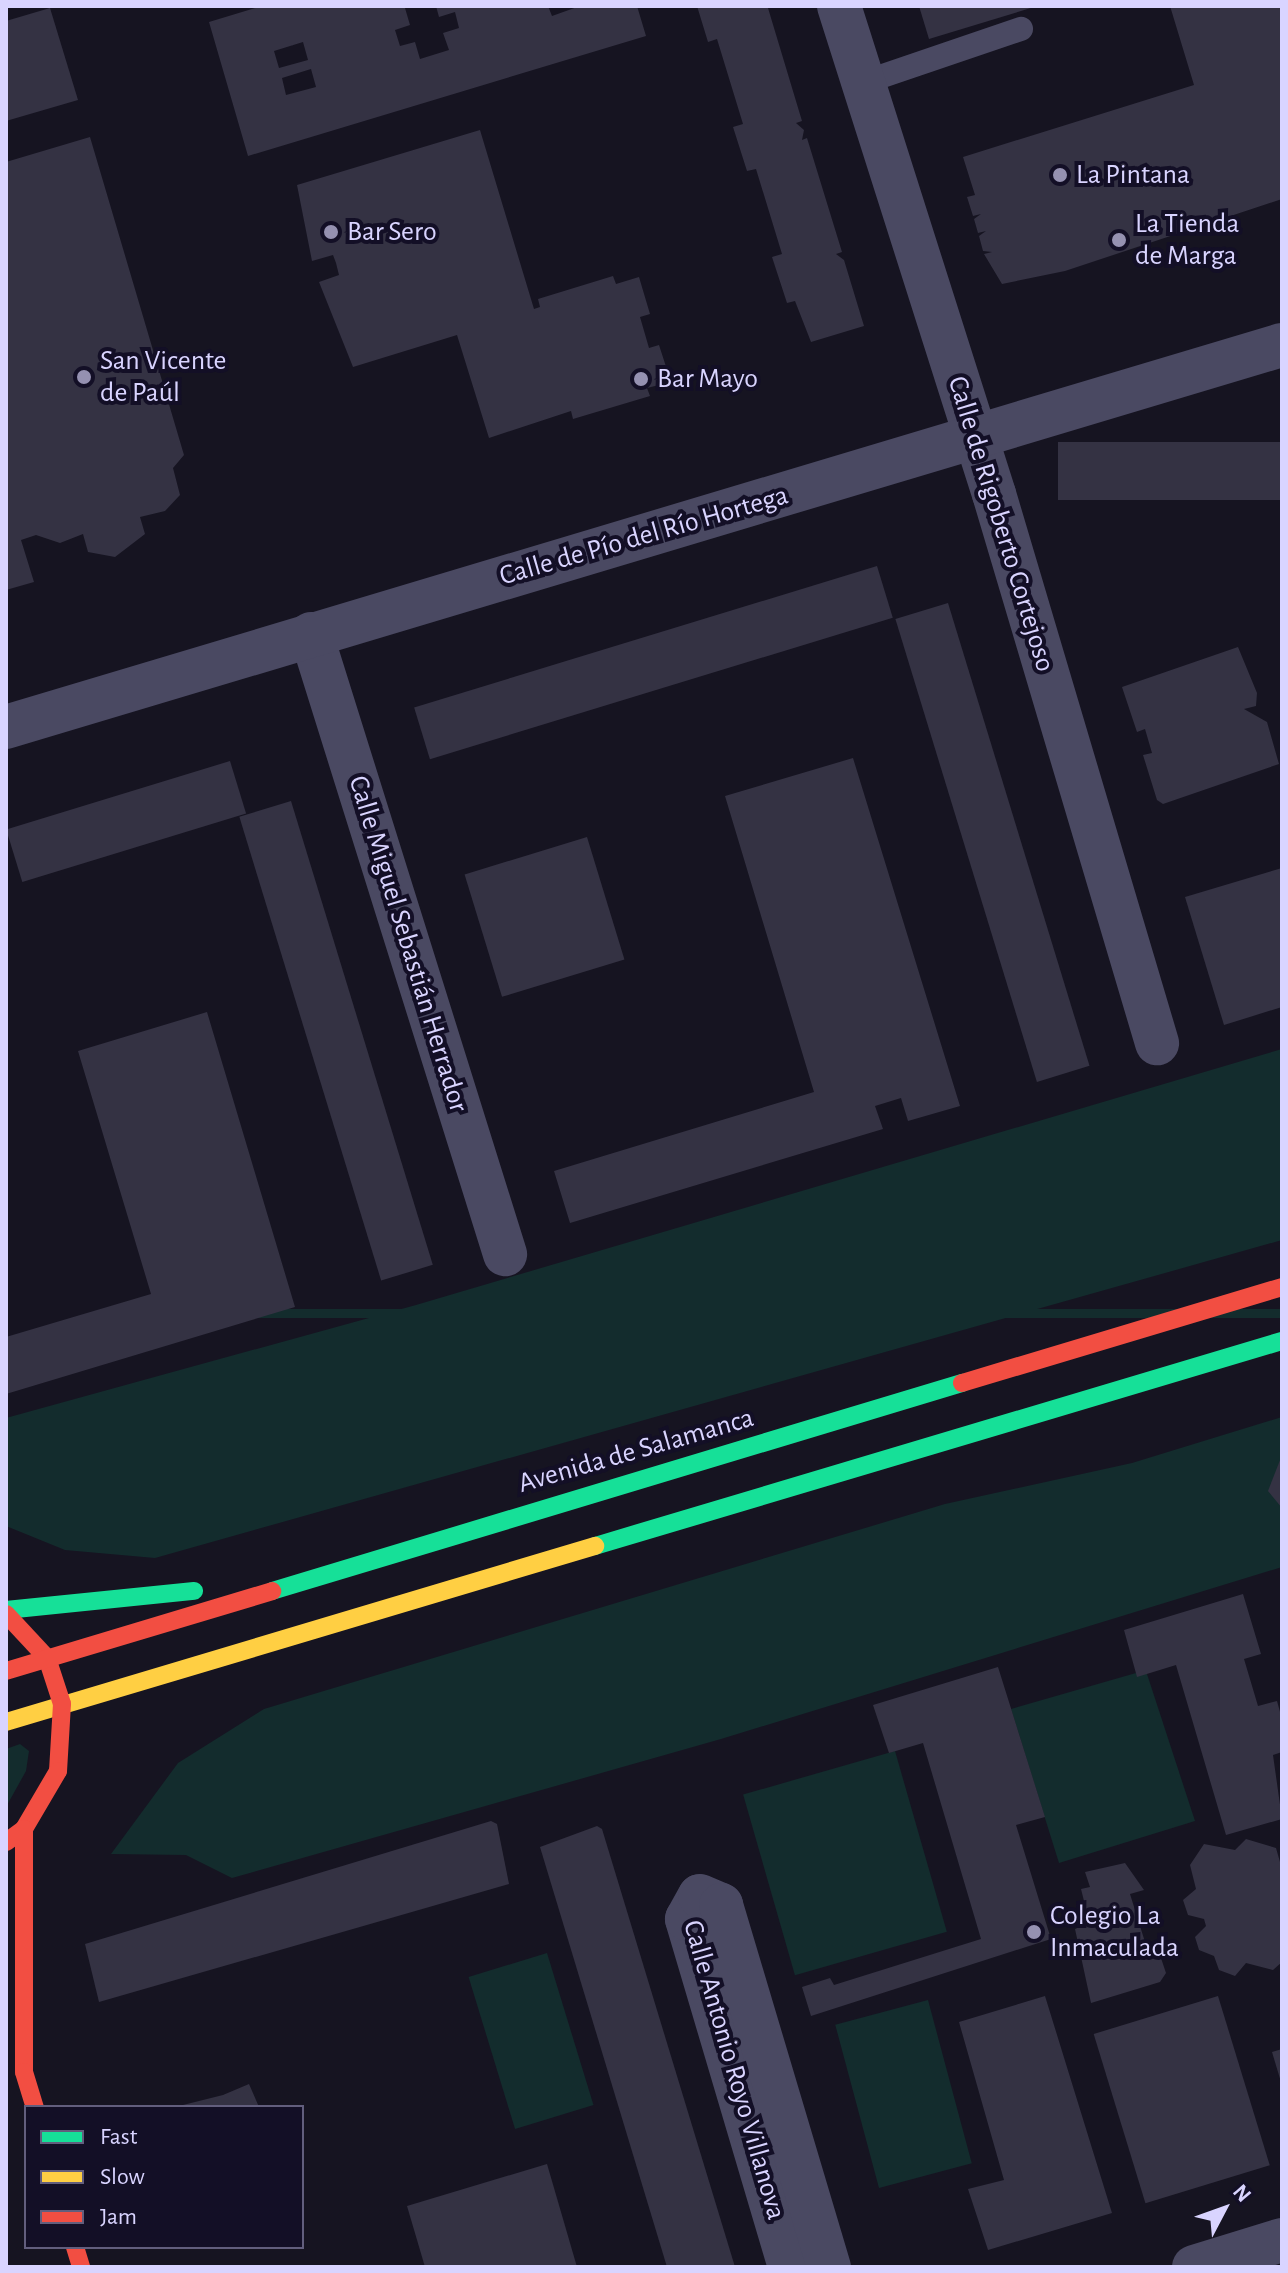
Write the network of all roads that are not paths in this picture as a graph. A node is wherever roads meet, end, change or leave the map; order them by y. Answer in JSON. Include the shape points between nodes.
{"nodes":[{"id":1,"x":839,"y":6,"type":"edge"},
{"id":2,"x":1021,"y":29,"type":"dead end"},
{"id":3,"x":862,"y":83,"type":"junction"},
{"id":4,"x":1282,"y":345,"type":"edge"},
{"id":5,"x":976,"y":438,"type":"junction"},
{"id":6,"x":311,"y":634,"type":"junction"},
{"id":7,"x":6,"y":727,"type":"edge"},
{"id":8,"x":1157,"y":1043,"type":"dead end"},
{"id":9,"x":505,"y":1254,"type":"dead end"},
{"id":10,"x":1282,"y":1287,"type":"edge"},
{"id":11,"x":1282,"y":1341,"type":"edge"},
{"id":12,"x":257,"y":1592,"type":"junction"},
{"id":13,"x":6,"y":1612,"type":"edge"},
{"id":14,"x":47,"y":1658,"type":"junction"},
{"id":15,"x":6,"y":1671,"type":"edge"},
{"id":16,"x":62,"y":1704,"type":"junction"},
{"id":17,"x":6,"y":1722,"type":"edge"},
{"id":18,"x":24,"y":1829,"type":"junction"},
{"id":19,"x":6,"y":1842,"type":"edge"},
{"id":20,"x":6,"y":2046,"type":"edge"},
{"id":21,"x":24,"y":2072,"type":"junction"},
{"id":22,"x":34,"y":2105,"type":"edge"},
{"id":23,"x":1282,"y":2240,"type":"edge"},
{"id":24,"x":790,"y":2267,"type":"edge"},
{"id":25,"x":829,"y":2267,"type":"edge"},
{"id":26,"x":1194,"y":2267,"type":"edge"}],
"edges":[{"from":1,"to":3,"type":"street","name":"Calle de Rigoberto Cortejoso"},
{"from":2,"to":3,"type":"lane"},
{"from":3,"to":5,"type":"street","name":"Calle de Rigoberto Cortejoso"},
{"from":4,"to":5,"type":"street","name":"Calle de Pío del Río Hortega"},
{"from":5,"to":6,"type":"street","name":"Calle de Pío del Río Hortega"},
{"from":5,"to":8,"type":"street","name":"Calle de Rigoberto Cortejoso"},
{"from":6,"to":7,"type":"street","name":"Calle de Pío del Río Hortega"},
{"from":6,"to":9,"type":"street","name":"Calle Miguel Sebastián Herrador"},
{"from":10,"to":12,"type":"main road","name":"Avenida de Salamanca"},
{"from":11,"to":16,"type":"main road","via":[[205,1667]]},
{"from":12,"to":13,"type":"main road","via":[[181,1591],[157,1599]]},
{"from":12,"to":14,"type":"main road","name":"Avenida de Salamanca"},
{"from":13,"to":14,"type":"main road"},
{"from":14,"to":15,"type":"main road","name":"Avenida de Salamanca"},
{"from":14,"to":16,"type":"main road"},
{"from":16,"to":17,"type":"main road"},
{"from":16,"to":18,"type":"main road","via":[[58,1771]]},
{"from":18,"to":19,"type":"main road"},
{"from":18,"to":21,"type":"main road"},
{"from":20,"to":21,"type":"main road"},
{"from":21,"to":22,"type":"main road"},
{"from":23,"to":26,"type":"street"},
{"from":24,"to":25,"type":"street","name":"Calle Antonio Royo Villanova","via":[[687,1919],[700,1896],[721,1905]]}]}
